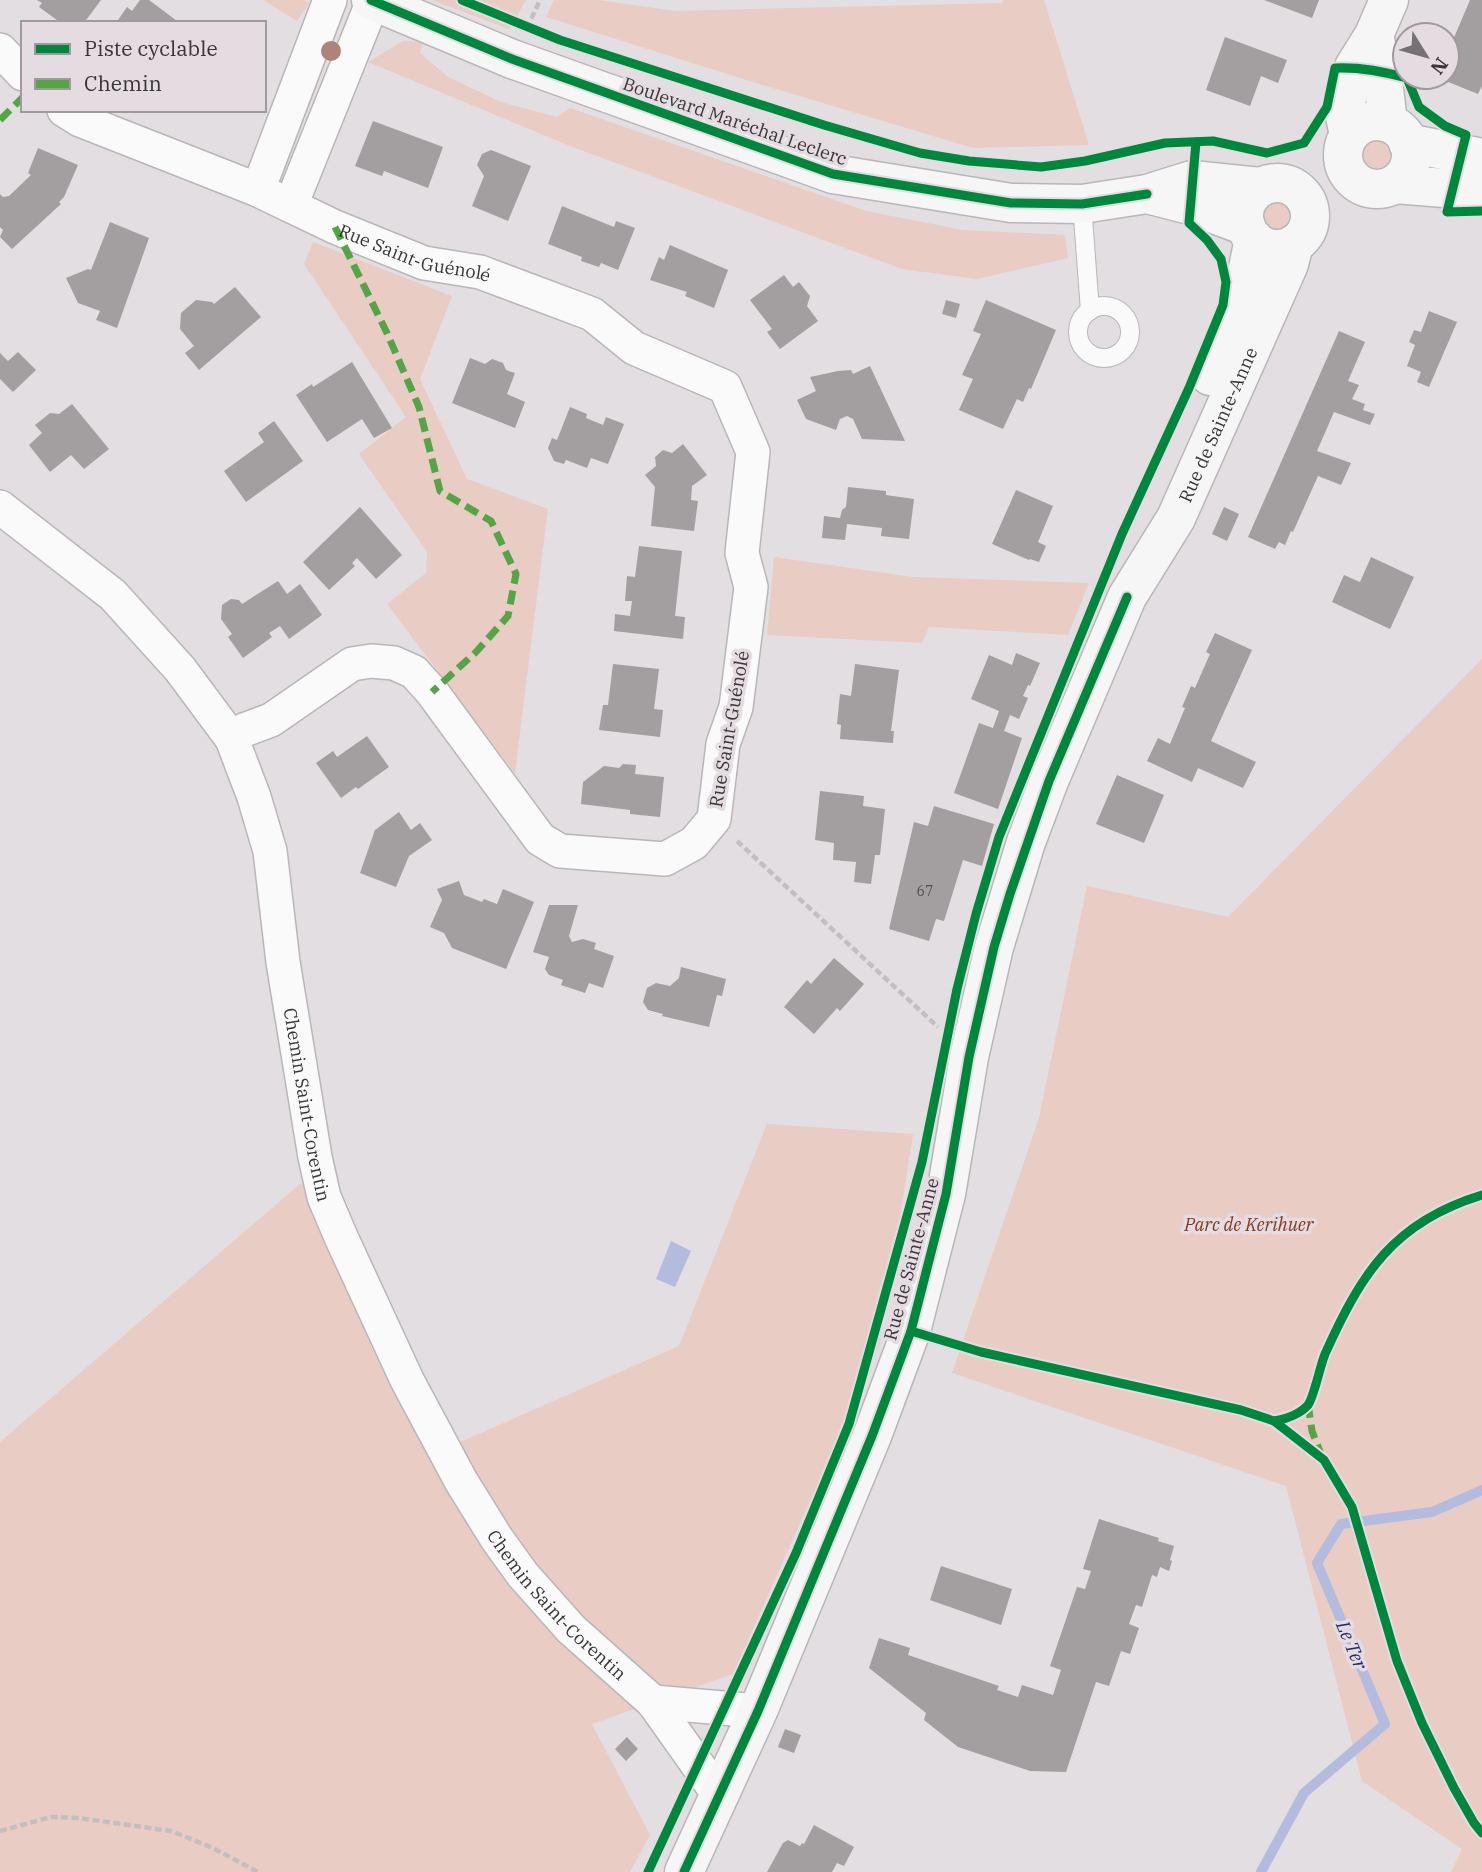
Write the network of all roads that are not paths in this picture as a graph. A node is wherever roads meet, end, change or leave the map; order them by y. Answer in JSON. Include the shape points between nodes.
{"nodes":[{"id":1,"x":330,"y":0,"type":"edge"},
{"id":2,"x":372,"y":0,"type":"edge"},
{"id":3,"x":1389,"y":0,"type":"edge"},
{"id":4,"x":1374,"y":35,"type":"junction"},
{"id":5,"x":0,"y":50,"type":"edge"},
{"id":6,"x":21,"y":72,"type":"edge"},
{"id":7,"x":67,"y":112,"type":"edge"},
{"id":8,"x":1398,"y":133,"type":"junction"},
{"id":9,"x":1346,"y":141,"type":"junction"},
{"id":10,"x":1482,"y":158,"type":"edge"},
{"id":11,"x":1273,"y":185,"type":"junction"},
{"id":12,"x":1382,"y":186,"type":"junction"},
{"id":13,"x":258,"y":190,"type":"junction"},
{"id":14,"x":1482,"y":191,"type":"edge"},
{"id":15,"x":1147,"y":194,"type":"junction"},
{"id":16,"x":1082,"y":204,"type":"junction"},
{"id":17,"x":291,"y":205,"type":"junction"},
{"id":18,"x":1250,"y":233,"type":"junction"},
{"id":19,"x":1301,"y":234,"type":"junction"},
{"id":20,"x":1090,"y":310,"type":"dead end"},
{"id":21,"x":0,"y":507,"type":"edge"},
{"id":22,"x":1127,"y":597,"type":"junction"},
{"id":23,"x":232,"y":739,"type":"junction"},
{"id":24,"x":653,"y":1702,"type":"junction"},
{"id":25,"x":758,"y":1711,"type":"junction"},
{"id":26,"x":719,"y":1795,"type":"junction"},
{"id":27,"x":684,"y":1872,"type":"edge"}],
"edges":[{"from":1,"to":13,"type":"street"},
{"from":2,"to":16,"type":"street","name":"Boulevard Maréchal Leclerc","via":[[512,59],[833,174],[1011,202]]},
{"from":2,"to":17,"type":"street"},
{"from":3,"to":4,"type":"street"},
{"from":4,"to":8,"type":"street"},
{"from":4,"to":9,"type":"street","via":[[1353,67],[1345,112]]},
{"from":5,"to":6,"type":"street"},
{"from":7,"to":13,"type":"street","name":"Rue Saint-Guénolé"},
{"from":8,"to":9,"type":"street","via":[[1371,122],[1358,126]]},
{"from":8,"to":10,"type":"street"},
{"from":8,"to":12,"type":"street","via":[[1410,149],[1410,163],[1404,175]]},
{"from":9,"to":11,"type":"street"},
{"from":9,"to":12,"type":"street","via":[[1343,161],[1348,174],[1357,183]]},
{"from":11,"to":15,"type":"street","name":"Boulevard Maréchal Leclerc","via":[[1192,180]]},
{"from":11,"to":18,"type":"street","via":[[1251,196],[1245,208]]},
{"from":11,"to":19,"type":"street","via":[[1297,189],[1306,199],[1310,211]]},
{"from":12,"to":14,"type":"street"},
{"from":12,"to":19,"type":"street"},
{"from":13,"to":17,"type":"street","name":"Rue Saint-Guénolé"},
{"from":15,"to":16,"type":"street","name":"Boulevard Maréchal Leclerc"},
{"from":15,"to":18,"type":"street","name":"Boulevard Maréchal Leclerc","via":[[1190,205]]},
{"from":16,"to":20,"type":"lane"},
{"from":17,"to":23,"type":"street","name":"Rue Saint-Guénolé","via":[[424,262],[480,272],[592,314],[634,348],[725,387],[753,452],[742,553],[751,587],[736,707],[723,744],[714,819],[694,842],[665,859],[560,851],[540,839],[432,692],[414,672],[394,663],[371,660],[352,664],[271,720]]},
{"from":18,"to":19,"type":"street","via":[[1269,248],[1282,248]]},
{"from":18,"to":22,"type":"street","name":"Rue de Sainte-Anne","via":[[1242,297],[1152,507]]},
{"from":19,"to":22,"type":"street","name":"Rue de Sainte-Anne","via":[[1176,518]]},
{"from":21,"to":23,"type":"street","name":"Chemin Saint-Corentin","via":[[113,595],[180,668]]},
{"from":22,"to":25,"type":"street","name":"Rue de Sainte-Anne","via":[[1049,780],[1010,894],[969,1057],[946,1194],[911,1331]]},
{"from":23,"to":24,"type":"street","name":"Chemin Saint-Corentin","via":[[270,851],[316,1157],[324,1197],[341,1237],[407,1380],[497,1539],[571,1629]]},
{"from":24,"to":25,"type":"street"},
{"from":24,"to":26,"type":"street","name":"Chemin Saint-Corentin"},
{"from":25,"to":26,"type":"street","name":"Rue de Sainte-Anne"},
{"from":26,"to":27,"type":"street","name":"Rue de Sainte-Anne"}]}
